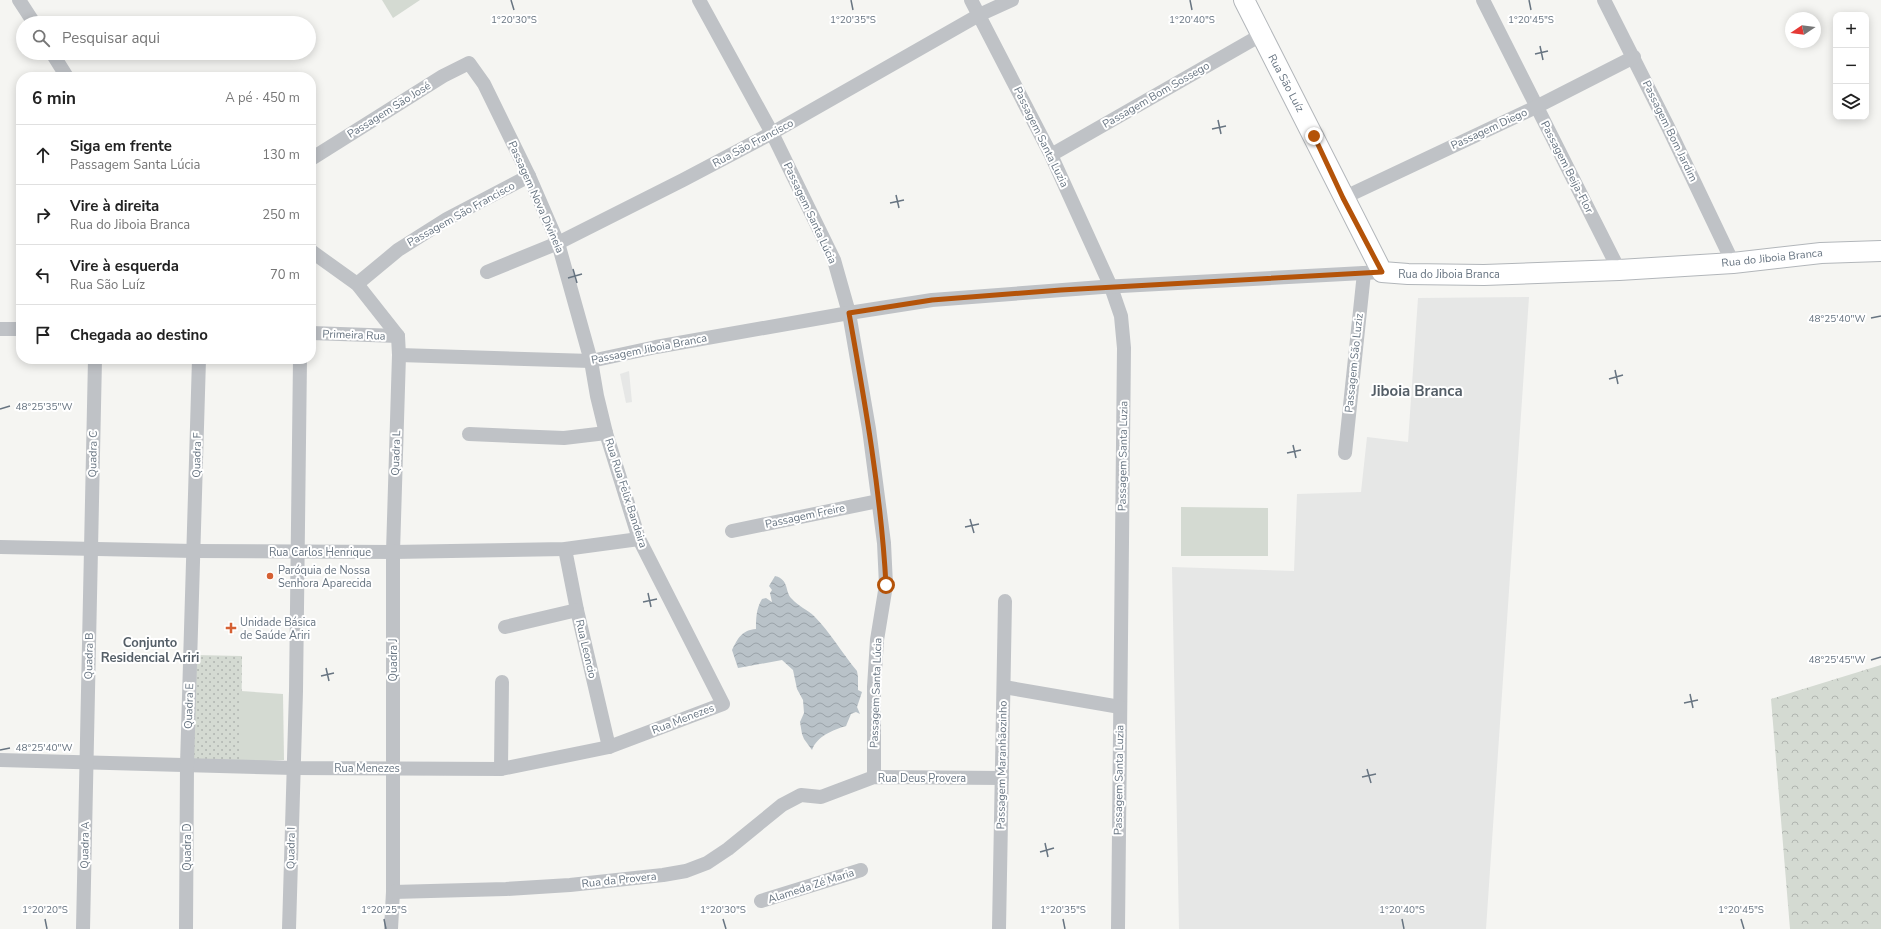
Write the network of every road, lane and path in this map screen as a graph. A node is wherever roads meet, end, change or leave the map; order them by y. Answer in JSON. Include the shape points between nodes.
{"nodes":[{"id":1,"x":19,"y":0,"type":"edge"},
{"id":2,"x":699,"y":0,"type":"edge"},
{"id":3,"x":971,"y":0,"type":"edge"},
{"id":4,"x":1012,"y":0,"type":"edge"},
{"id":5,"x":1244,"y":0,"type":"edge"},
{"id":6,"x":1483,"y":0,"type":"edge"},
{"id":7,"x":1604,"y":0,"type":"edge"},
{"id":8,"x":979,"y":15,"type":"junction"},
{"id":9,"x":29,"y":16,"type":"edge"},
{"id":10,"x":1261,"y":35,"type":"junction"},
{"id":11,"x":1634,"y":57,"type":"junction"},
{"id":12,"x":56,"y":60,"type":"edge"},
{"id":13,"x":469,"y":63,"type":"joint"},
{"id":14,"x":64,"y":72,"type":"edge"},
{"id":15,"x":1536,"y":107,"type":"junction"},
{"id":16,"x":772,"y":133,"type":"junction"},
{"id":17,"x":1051,"y":155,"type":"junction"},
{"id":18,"x":316,"y":156,"type":"edge"},
{"id":19,"x":529,"y":176,"type":"junction"},
{"id":20,"x":1343,"y":198,"type":"junction"},
{"id":21,"x":558,"y":243,"type":"junction"},
{"id":22,"x":1881,"y":251,"type":"edge"},
{"id":23,"x":316,"y":255,"type":"edge"},
{"id":24,"x":1733,"y":263,"type":"junction"},
{"id":25,"x":1619,"y":270,"type":"junction"},
{"id":26,"x":487,"y":272,"type":"dead end"},
{"id":27,"x":1373,"y":273,"type":"junction"},
{"id":28,"x":357,"y":284,"type":"junction"},
{"id":29,"x":1111,"y":287,"type":"junction"},
{"id":30,"x":849,"y":313,"type":"junction"},
{"id":31,"x":1,"y":328,"type":"edge"},
{"id":32,"x":16,"y":329,"type":"edge"},
{"id":33,"x":316,"y":333,"type":"edge"},
{"id":34,"x":398,"y":336,"type":"junction"},
{"id":35,"x":399,"y":355,"type":"junction"},
{"id":36,"x":591,"y":361,"type":"junction"},
{"id":37,"x":95,"y":364,"type":"edge"},
{"id":38,"x":199,"y":364,"type":"edge"},
{"id":39,"x":300,"y":364,"type":"edge"},
{"id":40,"x":606,"y":433,"type":"junction"},
{"id":41,"x":469,"y":434,"type":"dead end"},
{"id":42,"x":1345,"y":453,"type":"dead end"},
{"id":43,"x":878,"y":501,"type":"junction"},
{"id":44,"x":732,"y":531,"type":"dead end"},
{"id":45,"x":639,"y":539,"type":"junction"},
{"id":46,"x":0,"y":547,"type":"edge"},
{"id":47,"x":91,"y":549,"type":"junction"},
{"id":48,"x":565,"y":549,"type":"junction"},
{"id":49,"x":194,"y":551,"type":"junction"},
{"id":50,"x":297,"y":552,"type":"junction"},
{"id":51,"x":393,"y":552,"type":"junction"},
{"id":52,"x":1006,"y":600,"type":"dead end"},
{"id":53,"x":577,"y":610,"type":"junction"},
{"id":54,"x":505,"y":627,"type":"dead end"},
{"id":55,"x":502,"y":682,"type":"dead end"},
{"id":56,"x":1004,"y":687,"type":"junction"},
{"id":57,"x":723,"y":704,"type":"joint"},
{"id":58,"x":1120,"y":706,"type":"junction"},
{"id":59,"x":609,"y":747,"type":"junction"},
{"id":60,"x":0,"y":760,"type":"edge"},
{"id":61,"x":87,"y":762,"type":"junction"},
{"id":62,"x":187,"y":765,"type":"junction"},
{"id":63,"x":294,"y":768,"type":"junction"},
{"id":64,"x":393,"y":768,"type":"junction"},
{"id":65,"x":501,"y":769,"type":"junction"},
{"id":66,"x":874,"y":777,"type":"junction"},
{"id":67,"x":1002,"y":778,"type":"junction"},
{"id":68,"x":821,"y":797,"type":"joint"},
{"id":69,"x":861,"y":870,"type":"dead end"},
{"id":70,"x":393,"y":892,"type":"junction"},
{"id":71,"x":761,"y":901,"type":"dead end"},
{"id":72,"x":83,"y":929,"type":"edge"},
{"id":73,"x":186,"y":929,"type":"edge"},
{"id":74,"x":289,"y":929,"type":"edge"},
{"id":75,"x":391,"y":929,"type":"edge"},
{"id":76,"x":998,"y":929,"type":"edge"},
{"id":77,"x":1118,"y":929,"type":"edge"}],
"edges":[{"from":1,"to":9,"type":"street"},
{"from":2,"to":16,"type":"street","name":"Passagem Santa Lúcia"},
{"from":3,"to":8,"type":"street","name":"Passagem Santa Luzia"},
{"from":4,"to":8,"type":"street","name":"Rua São Francisco"},
{"from":5,"to":10,"type":"main road","name":"Rua São Luíz"},
{"from":6,"to":15,"type":"street","name":"Passagem Beija-Flor"},
{"from":7,"to":11,"type":"street","name":"Passagem Bom Jardim"},
{"from":8,"to":16,"type":"street","name":"Rua São Francisco"},
{"from":8,"to":17,"type":"street","name":"Passagem Santa Luzia"},
{"from":10,"to":17,"type":"street","name":"Passagem Bom Sossego"},
{"from":10,"to":20,"type":"main road","name":"Rua São Luíz"},
{"from":11,"to":15,"type":"street","name":"Passagem Diego"},
{"from":11,"to":24,"type":"street","name":"Passagem Bom Jardim"},
{"from":12,"to":14,"type":"street"},
{"from":13,"to":18,"type":"street","name":"Passagem São José","via":[[443,76]]},
{"from":13,"to":19,"type":"street","name":"Passagem Nova Divineia","via":[[484,84]]},
{"from":15,"to":20,"type":"street","name":"Passagem Diego"},
{"from":15,"to":25,"type":"street","name":"Passagem Beija-Flor"},
{"from":16,"to":21,"type":"street","name":"Rua São Francisco"},
{"from":16,"to":30,"type":"street","name":"Passagem Santa Lúcia","via":[[834,260]]},
{"from":17,"to":29,"type":"street","name":"Passagem Santa Luzia"},
{"from":19,"to":21,"type":"street","name":"Passagem Nova Divineia"},
{"from":19,"to":28,"type":"street","name":"Passagem São Francisco","via":[[447,219],[398,250]]},
{"from":20,"to":27,"type":"main road","name":"Rua São Luíz"},
{"from":21,"to":26,"type":"street","name":"Rua São Francisco"},
{"from":21,"to":36,"type":"street","name":"Passagem Nova Divineia"},
{"from":22,"to":24,"type":"main road","name":"Rua do Jiboia Branca","via":[[1822,253]]},
{"from":23,"to":28,"type":"street"},
{"from":24,"to":25,"type":"main road","name":"Rua do Jiboia Branca"},
{"from":25,"to":27,"type":"main road","name":"Rua do Jiboia Branca","via":[[1484,275]]},
{"from":27,"to":29,"type":"street","name":"Rua do Jiboia Branca"},
{"from":27,"to":42,"type":"street","name":"Passagem São Luziz"},
{"from":28,"to":34,"type":"street"},
{"from":29,"to":30,"type":"street","name":"Rua do Jiboia Branca","via":[[932,300]]},
{"from":29,"to":58,"type":"street","name":"Passagem Santa Luzia","via":[[1122,316],[1124,348]]},
{"from":30,"to":36,"type":"street","name":"Passagem Jiboia Branca"},
{"from":30,"to":43,"type":"street","name":"Passagem Santa Lúcia","via":[[869,429]]},
{"from":31,"to":32,"type":"street"},
{"from":33,"to":34,"type":"street","name":"Primeira Rua"},
{"from":34,"to":35,"type":"street","name":"Quadra L"},
{"from":35,"to":36,"type":"street","name":"Passagem Jiboia Branca"},
{"from":35,"to":51,"type":"street","name":"Quadra L"},
{"from":36,"to":40,"type":"street","name":"Rua Rua Felix Bandeira"},
{"from":37,"to":47,"type":"street","name":"Quadra C"},
{"from":38,"to":49,"type":"street","name":"Quadra F"},
{"from":39,"to":50,"type":"street"},
{"from":40,"to":41,"type":"street","via":[[564,438]]},
{"from":40,"to":45,"type":"street","name":"Rua Rua Felix Bandeira"},
{"from":43,"to":44,"type":"street","name":"Passagem Freire"},
{"from":43,"to":66,"type":"street","name":"Passagem Santa Lúcia","via":[[884,542],[886,585],[877,640],[874,687]]},
{"from":45,"to":48,"type":"street","name":"Rua Carlos Henrique"},
{"from":45,"to":57,"type":"street","name":"Rua Rua Felix Bandeira"},
{"from":46,"to":47,"type":"street","name":"Rua Carlos Henrique"},
{"from":47,"to":49,"type":"street","name":"Rua Carlos Henrique"},
{"from":47,"to":61,"type":"street","name":"Quadra B"},
{"from":48,"to":51,"type":"street","name":"Rua Carlos Henrique"},
{"from":48,"to":53,"type":"street","name":"Rua Leoncio"},
{"from":49,"to":50,"type":"street","name":"Rua Carlos Henrique"},
{"from":49,"to":62,"type":"street","name":"Quadra E"},
{"from":50,"to":51,"type":"street","name":"Rua Carlos Henrique"},
{"from":50,"to":63,"type":"street"},
{"from":51,"to":64,"type":"street","name":"Quadra J"},
{"from":52,"to":56,"type":"street","name":"Passagem Maranhãozinho"},
{"from":53,"to":54,"type":"street"},
{"from":53,"to":59,"type":"street","name":"Rua Leoncio"},
{"from":55,"to":65,"type":"street"},
{"from":56,"to":58,"type":"street"},
{"from":56,"to":67,"type":"street","name":"Passagem Maranhãozinho"},
{"from":57,"to":59,"type":"street","name":"Rua Menezes"},
{"from":58,"to":77,"type":"street","name":"Passagem Santa Luzia"},
{"from":59,"to":65,"type":"street","name":"Rua Menezes"},
{"from":60,"to":61,"type":"street","name":"Rua Menezes"},
{"from":61,"to":62,"type":"street","name":"Rua Menezes"},
{"from":61,"to":72,"type":"street","name":"Quadra A"},
{"from":62,"to":63,"type":"street","name":"Rua Menezes"},
{"from":62,"to":73,"type":"street","name":"Quadra D"},
{"from":63,"to":64,"type":"street","name":"Rua Menezes"},
{"from":63,"to":74,"type":"street","name":"Quadra I"},
{"from":64,"to":65,"type":"street","name":"Rua Menezes"},
{"from":64,"to":70,"type":"street"},
{"from":66,"to":67,"type":"street","name":"Rua Deus Provera"},
{"from":66,"to":68,"type":"street","name":"Rua Deus Provera"},
{"from":67,"to":76,"type":"street","name":"Passagem Maranhãozinho"},
{"from":68,"to":70,"type":"street","name":"Rua da Provera","via":[[801,795],[792,799],[728,849],[707,863],[686,871],[527,888]]},
{"from":69,"to":71,"type":"street","name":"Alameda Zé Maria"},
{"from":70,"to":75,"type":"street"}]}
